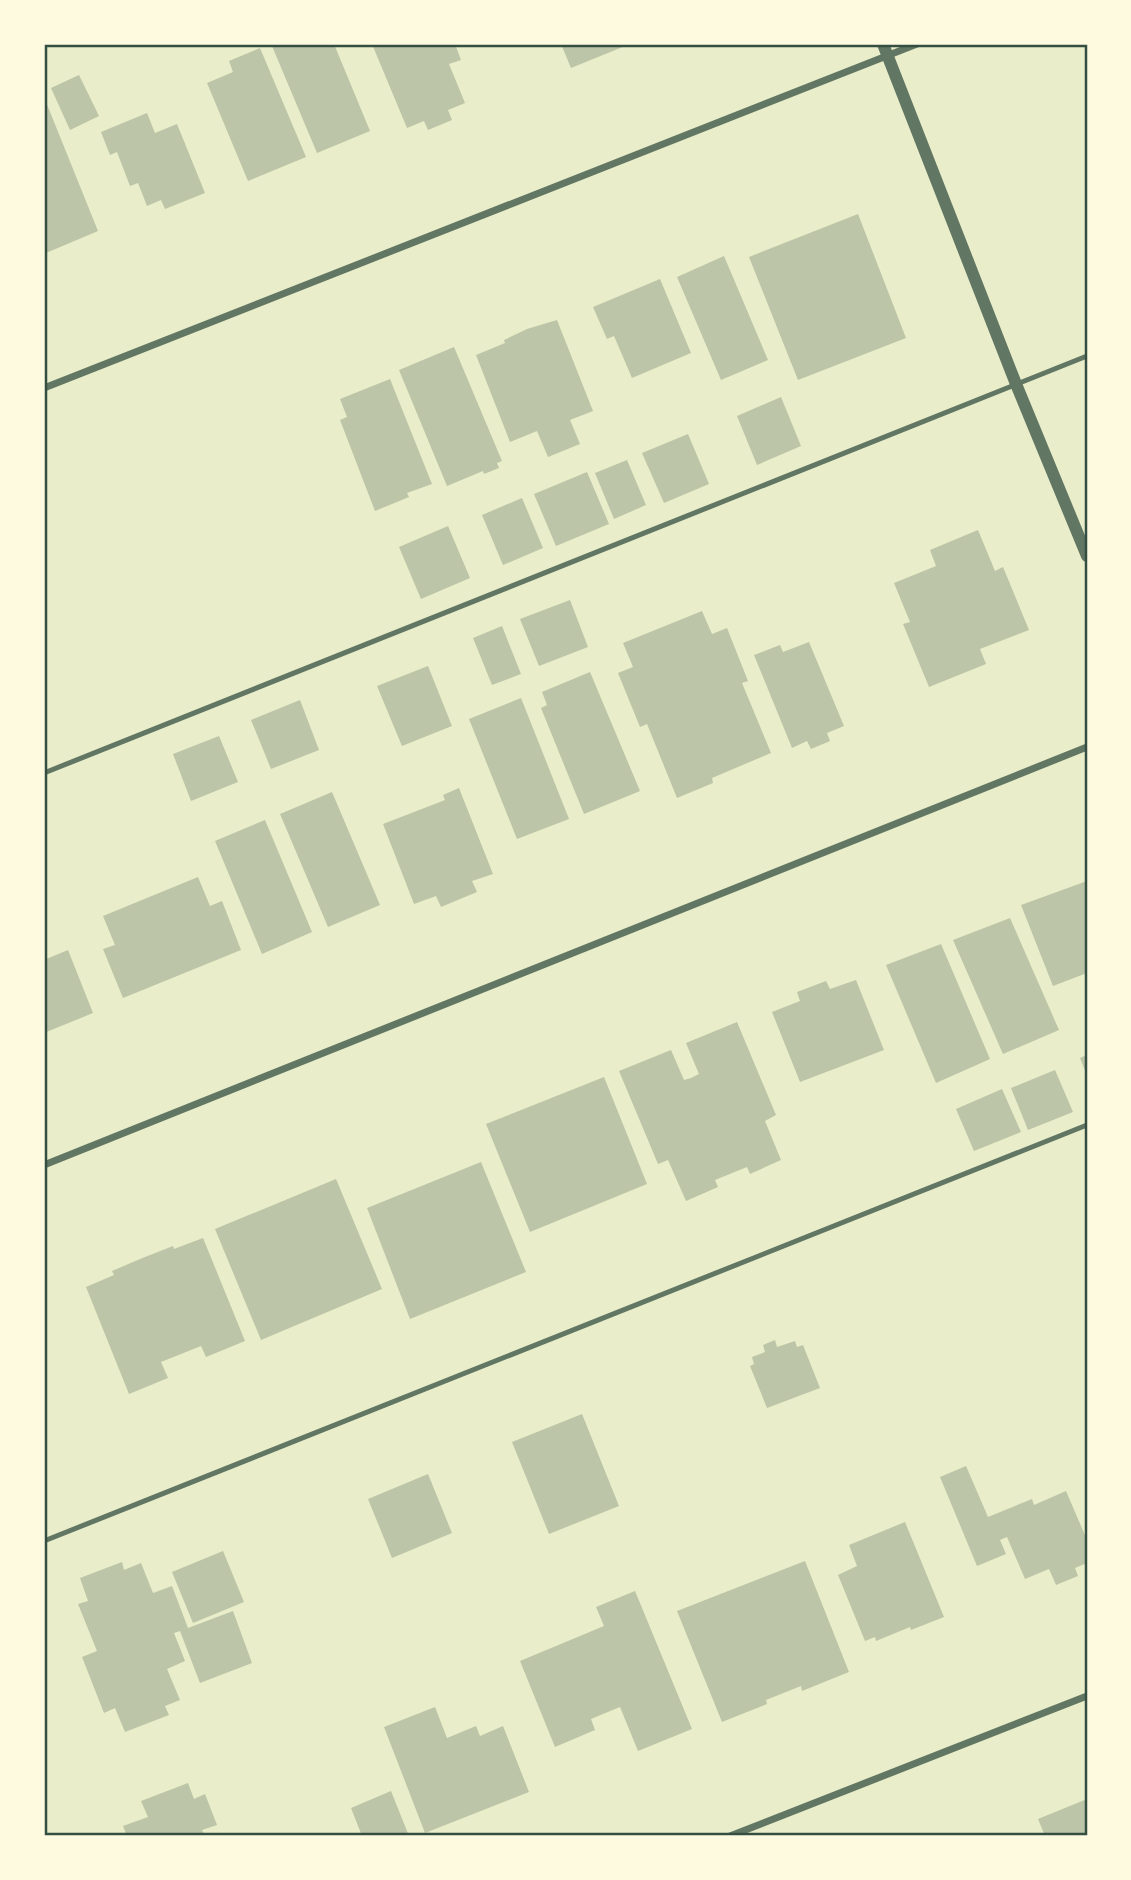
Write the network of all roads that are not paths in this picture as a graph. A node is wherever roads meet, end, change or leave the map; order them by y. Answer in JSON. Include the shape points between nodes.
{"nodes":[{"id":1,"x":917,"y":44,"type":"edge"},
{"id":2,"x":886,"y":49,"type":"edge"},
{"id":3,"x":1087,"y":356,"type":"edge"},
{"id":4,"x":1016,"y":384,"type":"junction"},
{"id":5,"x":44,"y":388,"type":"edge"},
{"id":6,"x":1087,"y":556,"type":"edge"},
{"id":7,"x":1087,"y":747,"type":"edge"},
{"id":8,"x":44,"y":773,"type":"edge"},
{"id":9,"x":1087,"y":1125,"type":"edge"},
{"id":10,"x":44,"y":1165,"type":"edge"},
{"id":11,"x":44,"y":1541,"type":"edge"},
{"id":12,"x":1087,"y":1696,"type":"edge"},
{"id":13,"x":730,"y":1836,"type":"edge"}],
"edges":[{"from":1,"to":2,"type":"street"},
{"from":2,"to":4,"type":"street"},
{"from":2,"to":5,"type":"street"},
{"from":3,"to":4,"type":"lane"},
{"from":4,"to":6,"type":"street"},
{"from":4,"to":8,"type":"lane"},
{"from":7,"to":10,"type":"street"},
{"from":9,"to":11,"type":"lane"},
{"from":12,"to":13,"type":"street"}]}
